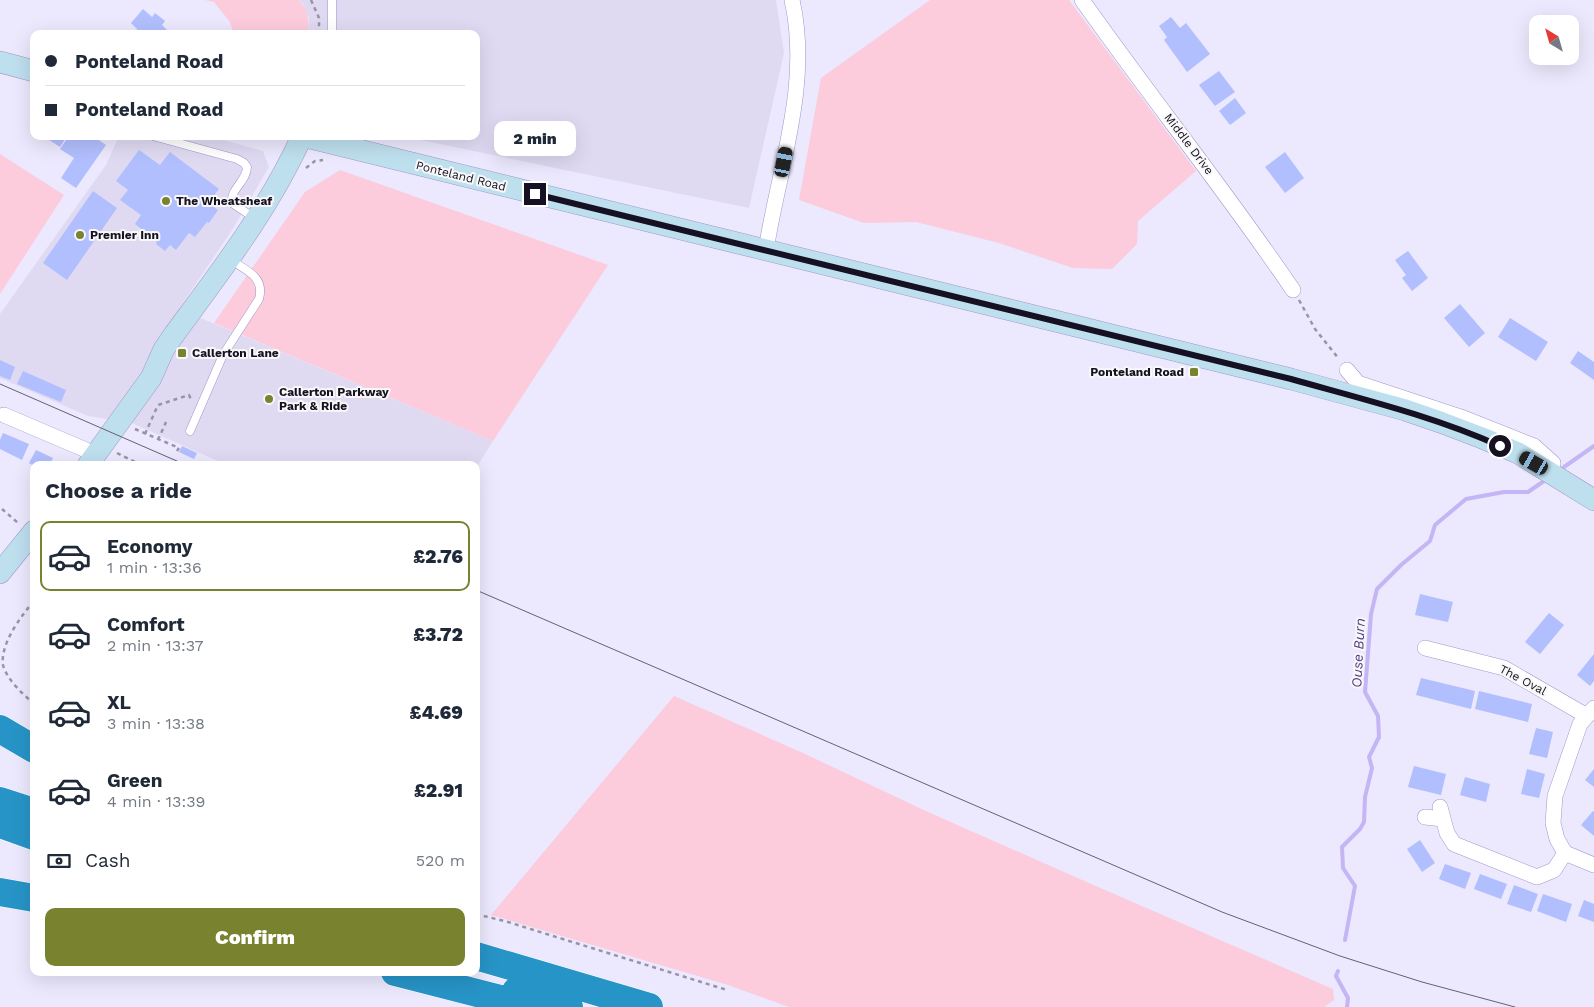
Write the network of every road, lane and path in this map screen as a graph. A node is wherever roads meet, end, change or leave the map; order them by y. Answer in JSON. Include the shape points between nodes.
{"nodes":[{"id":1,"x":311,"y":0,"type":"edge"},
{"id":2,"x":332,"y":0,"type":"edge"},
{"id":3,"x":792,"y":0,"type":"edge"},
{"id":4,"x":1082,"y":0,"type":"edge"},
{"id":5,"x":319,"y":30,"type":"edge"},
{"id":6,"x":332,"y":30,"type":"edge"},
{"id":7,"x":0,"y":62,"type":"edge"},
{"id":8,"x":30,"y":69,"type":"edge"},
{"id":9,"x":168,"y":140,"type":"edge"},
{"id":10,"x":300,"y":140,"type":"edge"},
{"id":11,"x":318,"y":140,"type":"edge"},
{"id":12,"x":324,"y":160,"type":"dead end"},
{"id":13,"x":305,"y":169,"type":"dead end"},
{"id":14,"x":257,"y":220,"type":"junction"},
{"id":15,"x":766,"y":250,"type":"junction"},
{"id":16,"x":229,"y":259,"type":"junction"},
{"id":17,"x":1293,"y":290,"type":"joint"},
{"id":18,"x":1347,"y":370,"type":"joint"},
{"id":19,"x":200,"y":409,"type":"junction"},
{"id":20,"x":4,"y":415,"type":"dead end"},
{"id":21,"x":166,"y":422,"type":"dead end"},
{"id":22,"x":131,"y":427,"type":"dead end"},
{"id":23,"x":190,"y":431,"type":"dead end"},
{"id":24,"x":145,"y":434,"type":"junction"},
{"id":25,"x":158,"y":440,"type":"junction"},
{"id":26,"x":178,"y":451,"type":"dead end"},
{"id":27,"x":115,"y":452,"type":"dead end"},
{"id":28,"x":83,"y":460,"type":"edge"},
{"id":29,"x":133,"y":461,"type":"edge"},
{"id":30,"x":1551,"y":472,"type":"junction"},
{"id":31,"x":1594,"y":500,"type":"edge"},
{"id":32,"x":2,"y":509,"type":"dead end"},
{"id":33,"x":30,"y":530,"type":"edge"},
{"id":34,"x":30,"y":535,"type":"edge"},
{"id":35,"x":0,"y":573,"type":"edge"},
{"id":36,"x":30,"y":607,"type":"edge"},
{"id":37,"x":1425,"y":648,"type":"dead end"},
{"id":38,"x":30,"y":700,"type":"edge"},
{"id":39,"x":1590,"y":712,"type":"edge"},
{"id":40,"x":0,"y":729,"type":"edge"},
{"id":41,"x":30,"y":747,"type":"edge"},
{"id":42,"x":0,"y":801,"type":"edge"},
{"id":43,"x":30,"y":811,"type":"edge"},
{"id":44,"x":1424,"y":817,"type":"dead end"},
{"id":45,"x":0,"y":824,"type":"edge"},
{"id":46,"x":30,"y":835,"type":"edge"},
{"id":47,"x":1566,"y":853,"type":"junction"},
{"id":48,"x":1594,"y":865,"type":"edge"},
{"id":49,"x":0,"y":892,"type":"edge"},
{"id":50,"x":30,"y":897,"type":"edge"},
{"id":51,"x":480,"y":915,"type":"edge"},
{"id":52,"x":480,"y":945,"type":"edge"},
{"id":53,"x":480,"y":957,"type":"edge"},
{"id":54,"x":411,"y":976,"type":"edge"},
{"id":55,"x":467,"y":976,"type":"edge"},
{"id":56,"x":727,"y":990,"type":"dead end"},
{"id":57,"x":643,"y":1005,"type":"edge"},
{"id":58,"x":532,"y":1007,"type":"edge"},
{"id":59,"x":569,"y":1007,"type":"edge"}],
"edges":[{"from":1,"to":5,"type":"path","via":[[319,18]]},
{"from":2,"to":6,"type":"lane"},
{"from":3,"to":15,"type":"street","via":[[799,53],[795,106]]},
{"from":4,"to":17,"type":"street","name":"Middle Drive"},
{"from":7,"to":8,"type":"main road"},
{"from":9,"to":14,"type":"lane","via":[[244,163],[246,174],[231,200]]},
{"from":10,"to":14,"type":"main road","via":[[288,168]]},
{"from":11,"to":15,"type":"main road","name":"Ponteland Road"},
{"from":12,"to":13,"type":"path"},
{"from":14,"to":16,"type":"main road"},
{"from":15,"to":30,"type":"main road","name":"Ponteland Road","via":[[1405,410],[1482,438]]},
{"from":16,"to":19,"type":"lane","via":[[258,279],[260,294],[223,355]]},
{"from":16,"to":28,"type":"main road","via":[[164,349],[141,374]]},
{"from":17,"to":18,"type":"path","via":[[1315,328]]},
{"from":18,"to":30,"type":"street","via":[[1358,383],[1534,446],[1553,463]]},
{"from":19,"to":23,"type":"lane"},
{"from":19,"to":24,"type":"path","via":[[193,406],[189,395],[158,405]]},
{"from":20,"to":28,"type":"street"},
{"from":21,"to":25,"type":"path"},
{"from":22,"to":24,"type":"path"},
{"from":24,"to":25,"type":"path"},
{"from":25,"to":26,"type":"path","via":[[179,448]]},
{"from":27,"to":29,"type":"path"},
{"from":30,"to":31,"type":"main road","name":"Ponteland Road"},
{"from":32,"to":33,"type":"path"},
{"from":34,"to":35,"type":"main road"},
{"from":36,"to":38,"type":"path","via":[[9,636],[2,658],[11,680]]},
{"from":37,"to":39,"type":"street","name":"The Oval","via":[[1453,649],[1504,668]]},
{"from":39,"to":47,"type":"street","name":"The Oval","via":[[1580,724],[1555,796],[1553,823],[1557,839]]},
{"from":40,"to":41,"type":"highway"},
{"from":42,"to":43,"type":"highway"},
{"from":44,"to":47,"type":"street","via":[[1441,813],[1454,844],[1537,877],[1554,870]]},
{"from":45,"to":46,"type":"highway"},
{"from":47,"to":48,"type":"street"},
{"from":49,"to":50,"type":"highway"},
{"from":51,"to":56,"type":"path"},
{"from":52,"to":57,"type":"highway","via":[[518,956]]},
{"from":53,"to":57,"type":"highway"},
{"from":54,"to":58,"type":"highway"},
{"from":55,"to":59,"type":"highway"}]}
